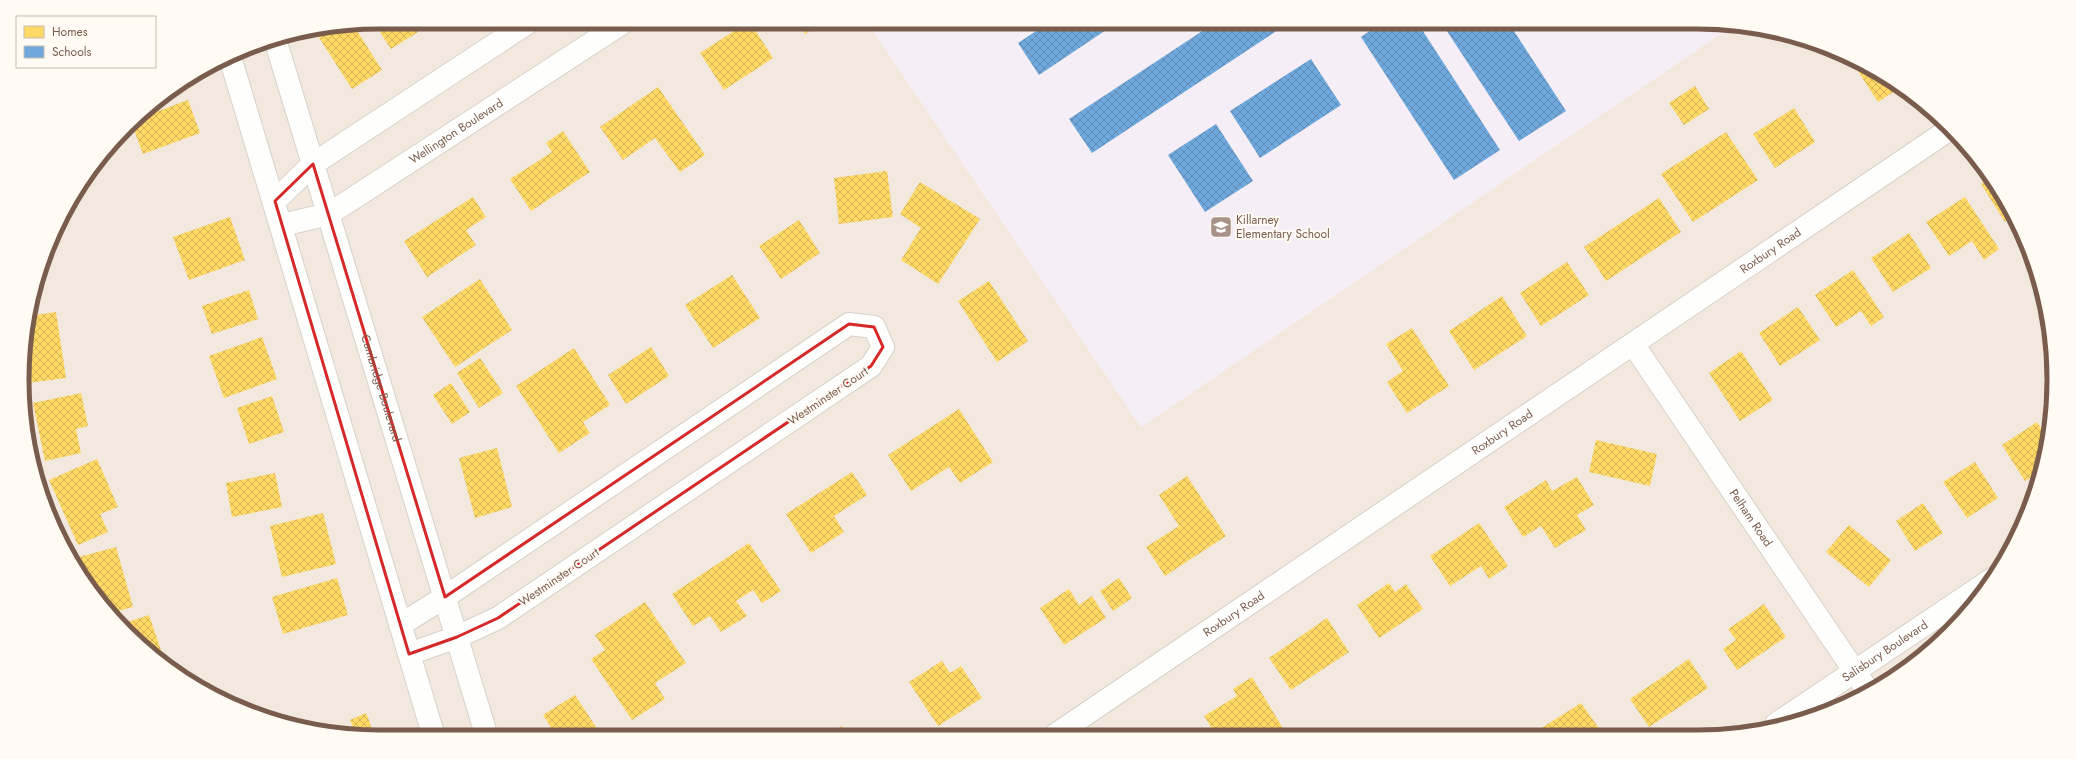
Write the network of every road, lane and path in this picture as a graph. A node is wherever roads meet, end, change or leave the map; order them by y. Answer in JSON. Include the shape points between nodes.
{"nodes":[{"id":1,"x":518,"y":29,"type":"edge"},
{"id":2,"x":613,"y":29,"type":"edge"},
{"id":3,"x":278,"y":45,"type":"edge"},
{"id":4,"x":231,"y":62,"type":"edge"},
{"id":5,"x":1945,"y":133,"type":"edge"},
{"id":6,"x":314,"y":164,"type":"junction"},
{"id":7,"x":275,"y":201,"type":"junction"},
{"id":8,"x":329,"y":214,"type":"junction"},
{"id":9,"x":282,"y":225,"type":"junction"},
{"id":10,"x":1633,"y":344,"type":"junction"},
{"id":11,"x":1978,"y":589,"type":"edge"},
{"id":12,"x":445,"y":597,"type":"junction"},
{"id":13,"x":400,"y":625,"type":"junction"},
{"id":14,"x":457,"y":637,"type":"junction"},
{"id":15,"x":409,"y":654,"type":"junction"},
{"id":16,"x":1855,"y":671,"type":"junction"},
{"id":17,"x":1865,"y":687,"type":"edge"},
{"id":18,"x":1784,"y":719,"type":"edge"},
{"id":19,"x":432,"y":730,"type":"edge"},
{"id":20,"x":486,"y":730,"type":"edge"},
{"id":21,"x":1064,"y":730,"type":"edge"}],
"edges":[{"from":1,"to":6,"type":"street"},
{"from":2,"to":8,"type":"street","name":"Wellington Boulevard"},
{"from":3,"to":6,"type":"street","name":"Cambridge Boulevard"},
{"from":4,"to":7,"type":"street"},
{"from":5,"to":10,"type":"street","name":"Roxbury Road"},
{"from":6,"to":7,"type":"street"},
{"from":6,"to":8,"type":"street","name":"Cambridge Boulevard"},
{"from":7,"to":9,"type":"street"},
{"from":8,"to":9,"type":"street","name":"Wellington Boulevard"},
{"from":8,"to":12,"type":"street","name":"Cambridge Boulevard"},
{"from":9,"to":13,"type":"street"},
{"from":10,"to":16,"type":"street","name":"Pelham Road"},
{"from":10,"to":21,"type":"street","name":"Roxbury Road"},
{"from":11,"to":16,"type":"street","name":"Salisbury Boulevard"},
{"from":12,"to":13,"type":"street","name":"Westminster Court"},
{"from":12,"to":14,"type":"street","name":"Cambridge Boulevard"},
{"from":12,"to":14,"type":"street","name":"Westminster Court","via":[[849,324],[874,327],[882,347],[871,366],[498,618]]},
{"from":13,"to":15,"type":"street"},
{"from":14,"to":15,"type":"street","name":"Westminster Court"},
{"from":14,"to":20,"type":"street","name":"Cambridge Boulevard"},
{"from":15,"to":19,"type":"street"},
{"from":16,"to":17,"type":"street","name":"Pelham Road"},
{"from":16,"to":18,"type":"street","name":"Salisbury Boulevard"}]}
